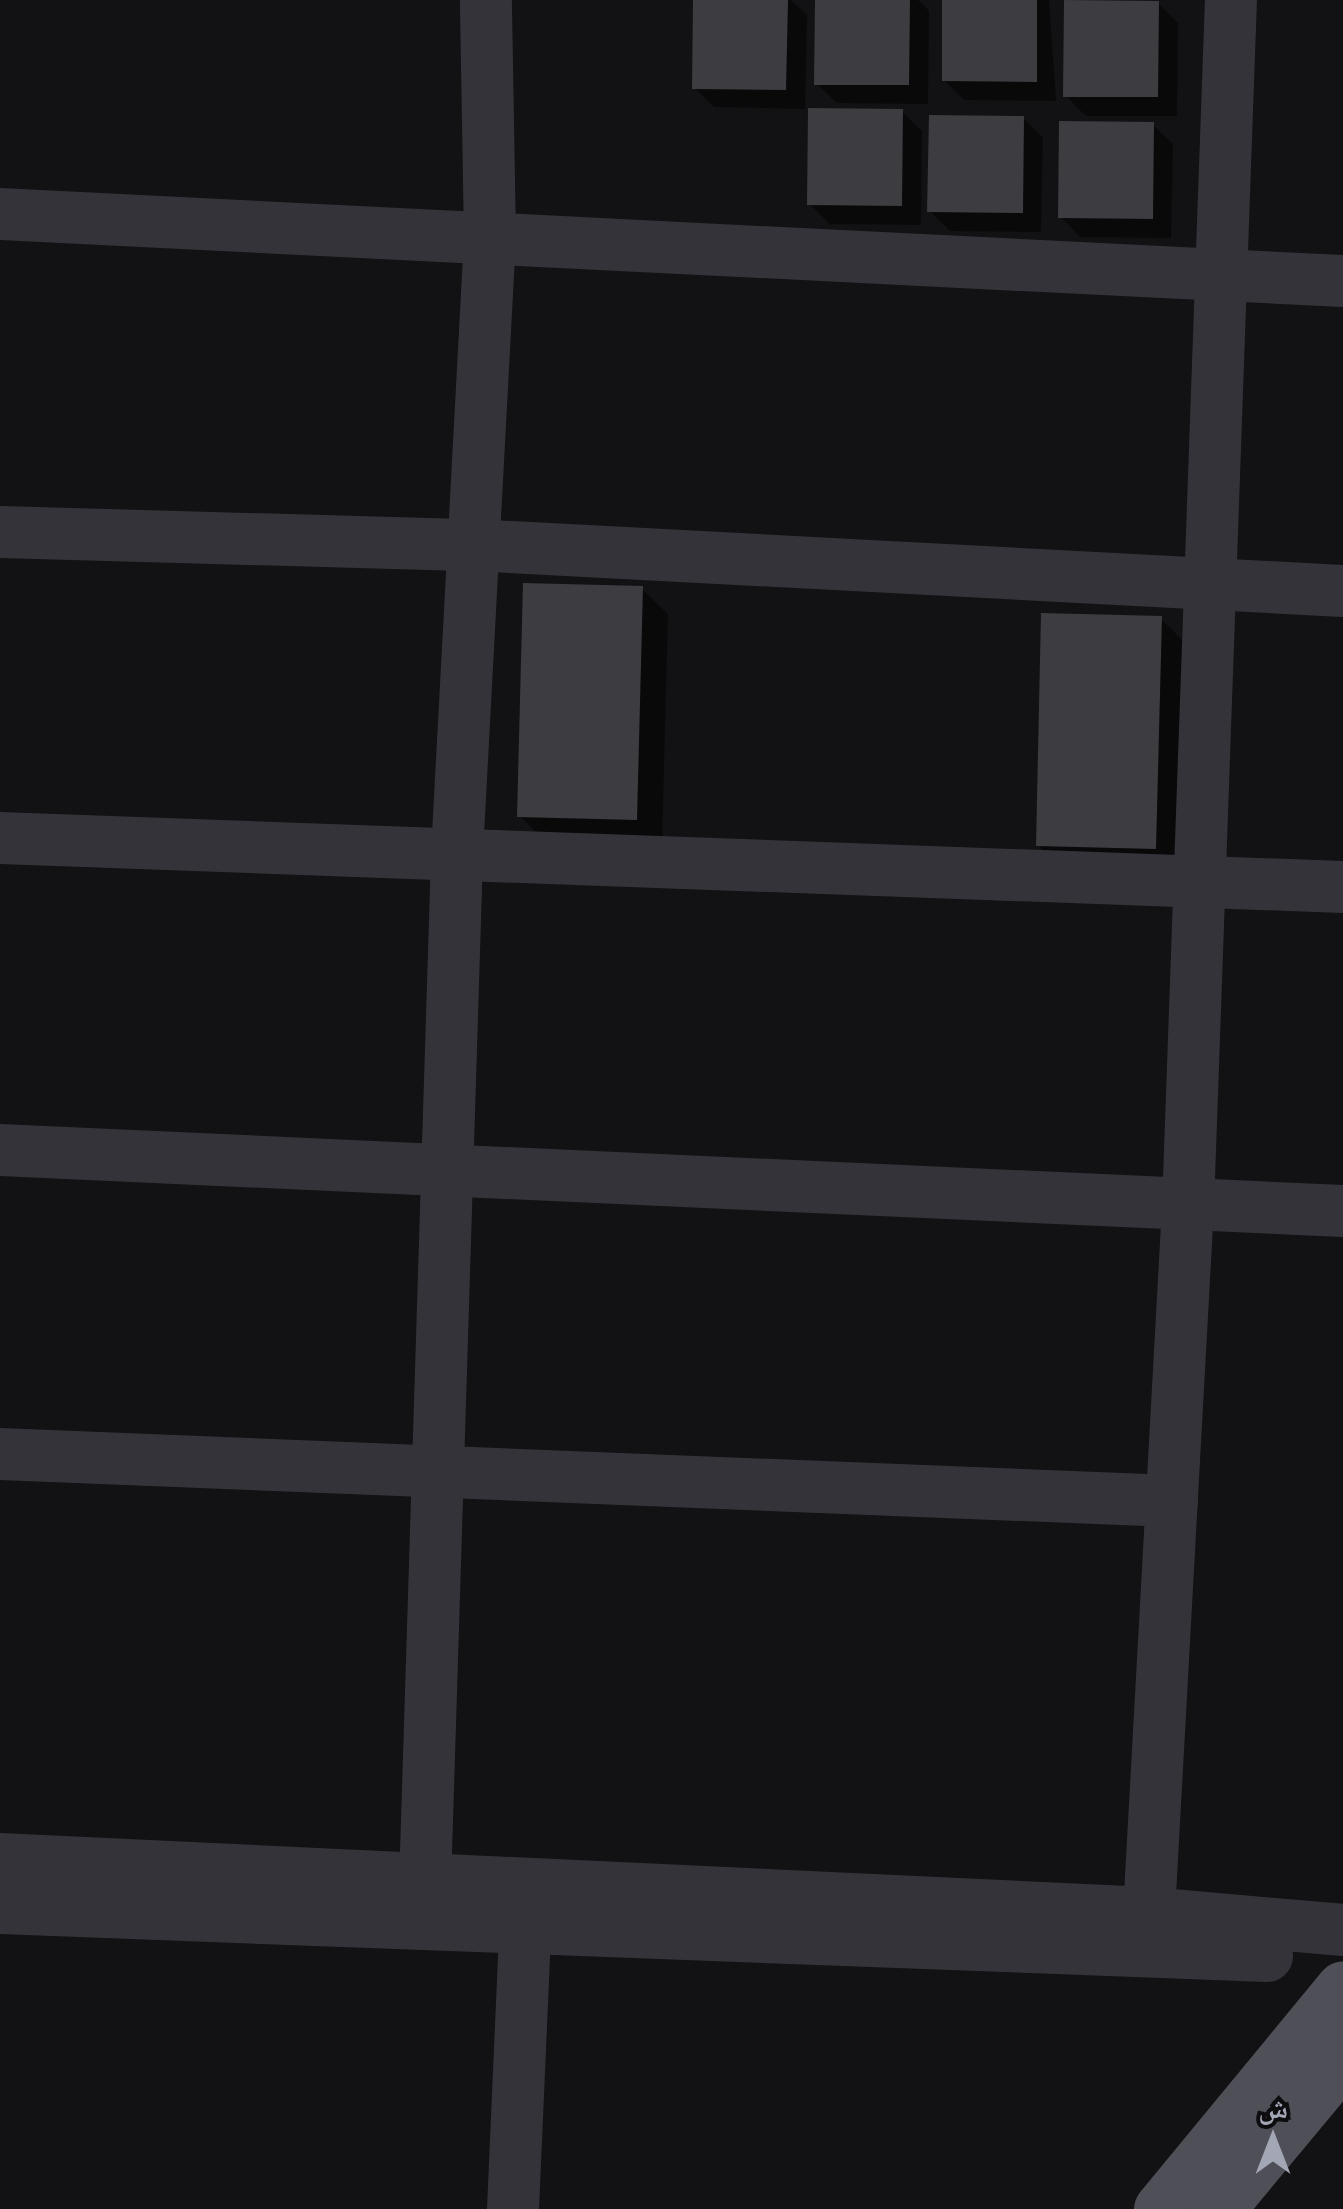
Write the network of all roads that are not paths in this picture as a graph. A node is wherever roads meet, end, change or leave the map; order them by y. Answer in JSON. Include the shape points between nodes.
{"nodes":[{"id":1,"x":486,"y":0,"type":"edge"},
{"id":2,"x":1231,"y":0,"type":"edge"},
{"id":3,"x":0,"y":214,"type":"edge"},
{"id":4,"x":490,"y":238,"type":"junction"},
{"id":5,"x":1219,"y":278,"type":"junction"},
{"id":6,"x":1343,"y":281,"type":"edge"},
{"id":7,"x":0,"y":532,"type":"edge"},
{"id":8,"x":472,"y":544,"type":"junction"},
{"id":9,"x":1211,"y":586,"type":"junction"},
{"id":10,"x":1343,"y":590,"type":"edge"},
{"id":11,"x":0,"y":838,"type":"edge"},
{"id":12,"x":457,"y":853,"type":"junction"},
{"id":13,"x":1202,"y":882,"type":"junction"},
{"id":14,"x":1343,"y":887,"type":"edge"},
{"id":15,"x":0,"y":1150,"type":"edge"},
{"id":16,"x":446,"y":1167,"type":"junction"},
{"id":17,"x":1188,"y":1206,"type":"junction"},
{"id":18,"x":1343,"y":1211,"type":"edge"},
{"id":19,"x":0,"y":1454,"type":"edge"},
{"id":20,"x":436,"y":1470,"type":"junction"},
{"id":21,"x":1172,"y":1501,"type":"junction"},
{"id":22,"x":0,"y":1858,"type":"edge"},
{"id":23,"x":425,"y":1885,"type":"junction"},
{"id":24,"x":0,"y":1908,"type":"edge"},
{"id":25,"x":1149,"y":1913,"type":"junction"},
{"id":26,"x":525,"y":1930,"type":"junction"},
{"id":27,"x":1343,"y":1930,"type":"edge"},
{"id":28,"x":1343,"y":1968,"type":"edge"},
{"id":29,"x":1343,"y":1988,"type":"edge"},
{"id":30,"x":1343,"y":2057,"type":"edge"},
{"id":31,"x":513,"y":2209,"type":"edge"},
{"id":32,"x":1161,"y":2209,"type":"edge"},
{"id":33,"x":1217,"y":2209,"type":"edge"}],
"edges":[{"from":1,"to":4,"type":"street"},
{"from":2,"to":5,"type":"street"},
{"from":3,"to":4,"type":"street"},
{"from":4,"to":5,"type":"street"},
{"from":4,"to":8,"type":"street"},
{"from":5,"to":6,"type":"street"},
{"from":5,"to":9,"type":"street"},
{"from":7,"to":8,"type":"street"},
{"from":8,"to":9,"type":"street"},
{"from":8,"to":12,"type":"street"},
{"from":9,"to":10,"type":"street"},
{"from":9,"to":13,"type":"street"},
{"from":11,"to":12,"type":"street"},
{"from":12,"to":13,"type":"street"},
{"from":12,"to":16,"type":"street"},
{"from":13,"to":14,"type":"street"},
{"from":13,"to":17,"type":"street"},
{"from":15,"to":16,"type":"street"},
{"from":16,"to":17,"type":"street"},
{"from":16,"to":20,"type":"street"},
{"from":17,"to":18,"type":"street"},
{"from":17,"to":21,"type":"street"},
{"from":19,"to":20,"type":"street"},
{"from":20,"to":21,"type":"street"},
{"from":20,"to":23,"type":"street"},
{"from":21,"to":25,"type":"street"},
{"from":22,"to":23,"type":"street"},
{"from":23,"to":25,"type":"street"},
{"from":24,"to":26,"type":"street"},
{"from":25,"to":27,"type":"street"},
{"from":26,"to":28,"type":"street","via":[[1231,1954]]},
{"from":26,"to":31,"type":"street"},
{"from":29,"to":32,"type":"main road"},
{"from":30,"to":33,"type":"main road"}]}
